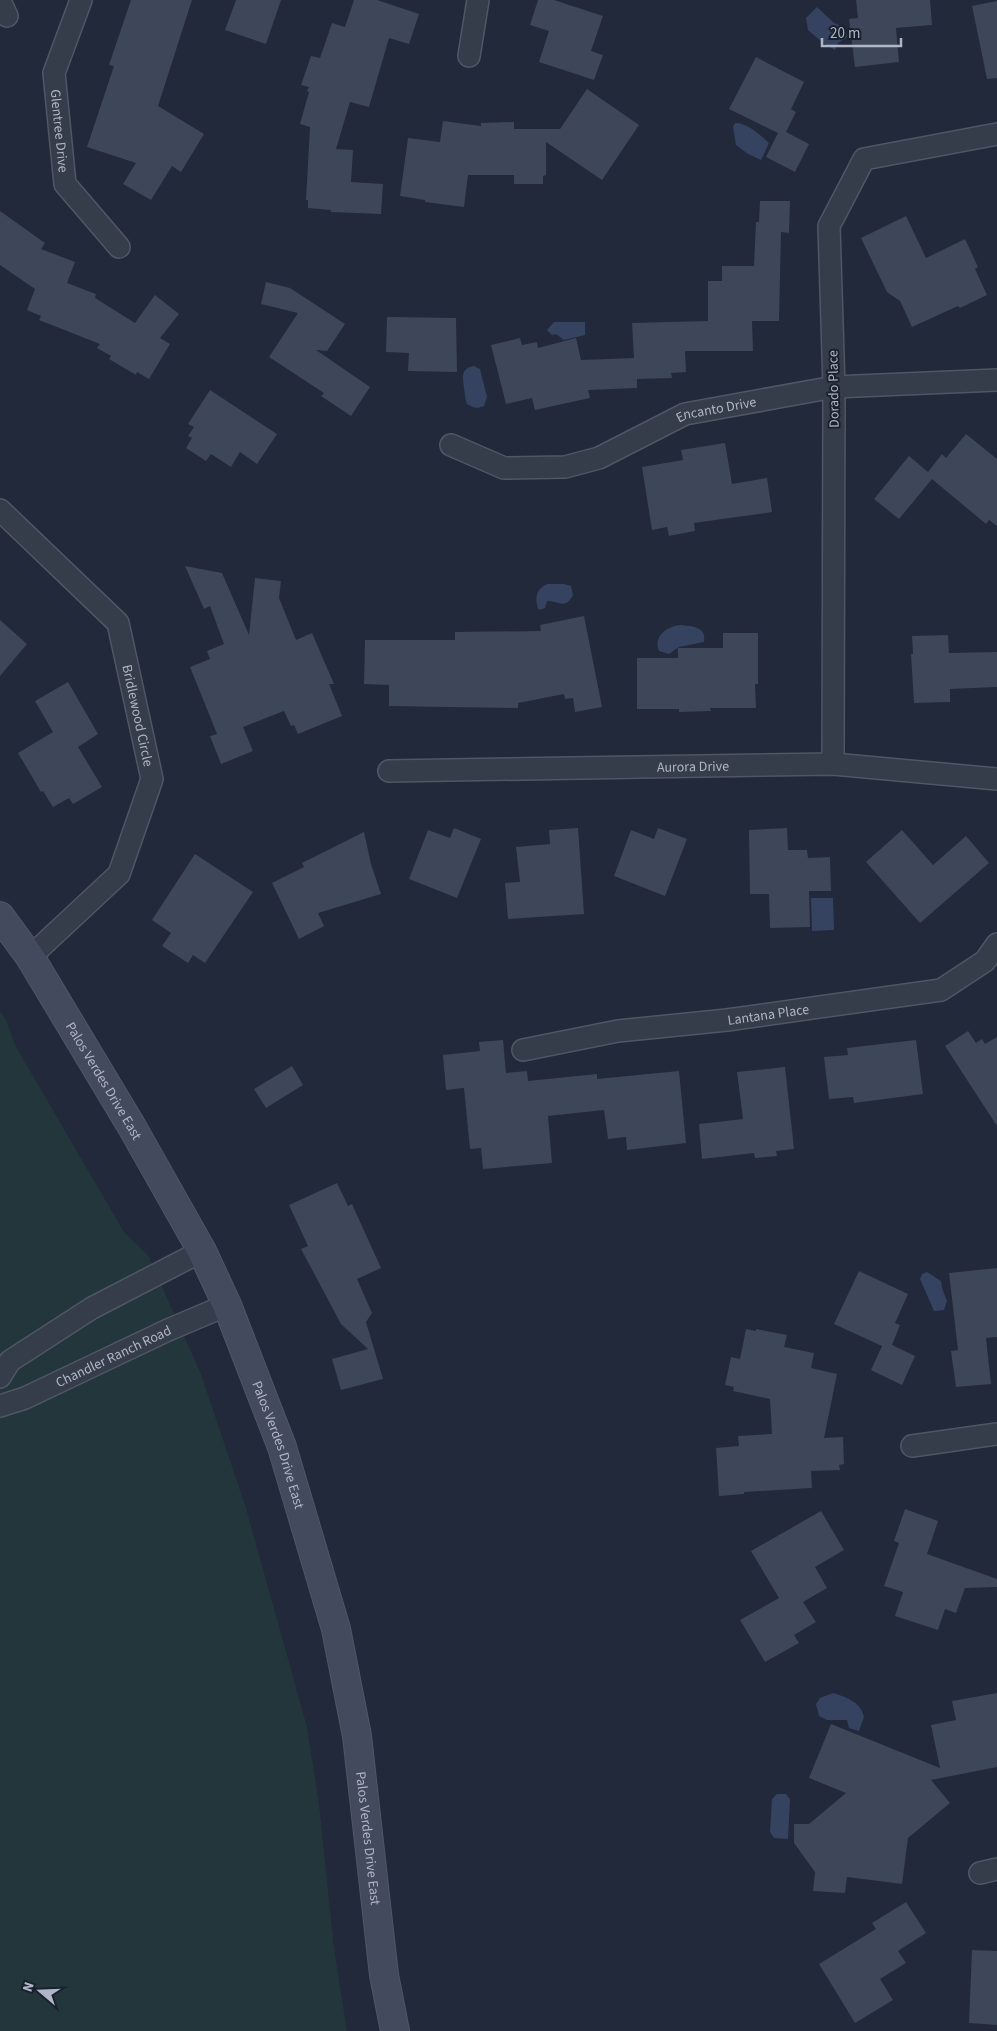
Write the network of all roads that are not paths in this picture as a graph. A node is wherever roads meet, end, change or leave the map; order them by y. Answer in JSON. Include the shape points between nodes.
{"nodes":[{"id":1,"x":81,"y":0,"type":"edge"},
{"id":2,"x":478,"y":0,"type":"edge"},
{"id":3,"x":469,"y":56,"type":"dead end"},
{"id":4,"x":997,"y":134,"type":"edge"},
{"id":5,"x":119,"y":247,"type":"dead end"},
{"id":6,"x":997,"y":380,"type":"edge"},
{"id":7,"x":834,"y":388,"type":"junction"},
{"id":8,"x":452,"y":445,"type":"dead end"},
{"id":9,"x":0,"y":510,"type":"edge"},
{"id":10,"x":833,"y":764,"type":"junction"},
{"id":11,"x":389,"y":771,"type":"dead end"},
{"id":12,"x":997,"y":779,"type":"edge"},
{"id":13,"x":0,"y":916,"type":"edge"},
{"id":14,"x":997,"y":944,"type":"edge"},
{"id":15,"x":30,"y":956,"type":"junction"},
{"id":16,"x":523,"y":1050,"type":"dead end"},
{"id":17,"x":202,"y":1252,"type":"junction"},
{"id":18,"x":227,"y":1305,"type":"junction"},
{"id":19,"x":0,"y":1377,"type":"edge"},
{"id":20,"x":0,"y":1406,"type":"edge"},
{"id":21,"x":997,"y":1434,"type":"edge"},
{"id":22,"x":912,"y":1446,"type":"dead end"},
{"id":23,"x":395,"y":2031,"type":"edge"}],
"edges":[{"from":1,"to":5,"type":"street","name":"Glentree Drive","via":[[54,73],[66,184]]},
{"from":2,"to":3,"type":"street"},
{"from":4,"to":7,"type":"street","name":"Dorado Place","via":[[864,159],[829,226]]},
{"from":6,"to":7,"type":"street","name":"Encanto Drive"},
{"from":7,"to":8,"type":"street","name":"Encanto Drive","via":[[685,414],[599,458],[566,467],[504,468]]},
{"from":7,"to":10,"type":"street","name":"Dorado Place"},
{"from":9,"to":15,"type":"street","name":"Bridlewood Circle","via":[[118,623],[152,779],[119,874]]},
{"from":10,"to":11,"type":"street","name":"Aurora Drive"},
{"from":10,"to":12,"type":"street","name":"Aurora Drive"},
{"from":13,"to":15,"type":"main road","name":"Palos Verdes Drive East"},
{"from":14,"to":16,"type":"street","name":"Lantana Place","via":[[985,961],[941,990],[727,1020],[618,1031]]},
{"from":15,"to":17,"type":"main road","name":"Palos Verdes Drive East"},
{"from":17,"to":18,"type":"main road","name":"Palos Verdes Drive East"},
{"from":17,"to":19,"type":"street","via":[[92,1308],[10,1361]]},
{"from":18,"to":20,"type":"street","name":"Chandler Ranch Road","via":[[26,1398]]},
{"from":18,"to":23,"type":"main road","name":"Palos Verdes Drive East","via":[[282,1447],[336,1629],[357,1736],[384,1975]]},
{"from":21,"to":22,"type":"street"}]}
